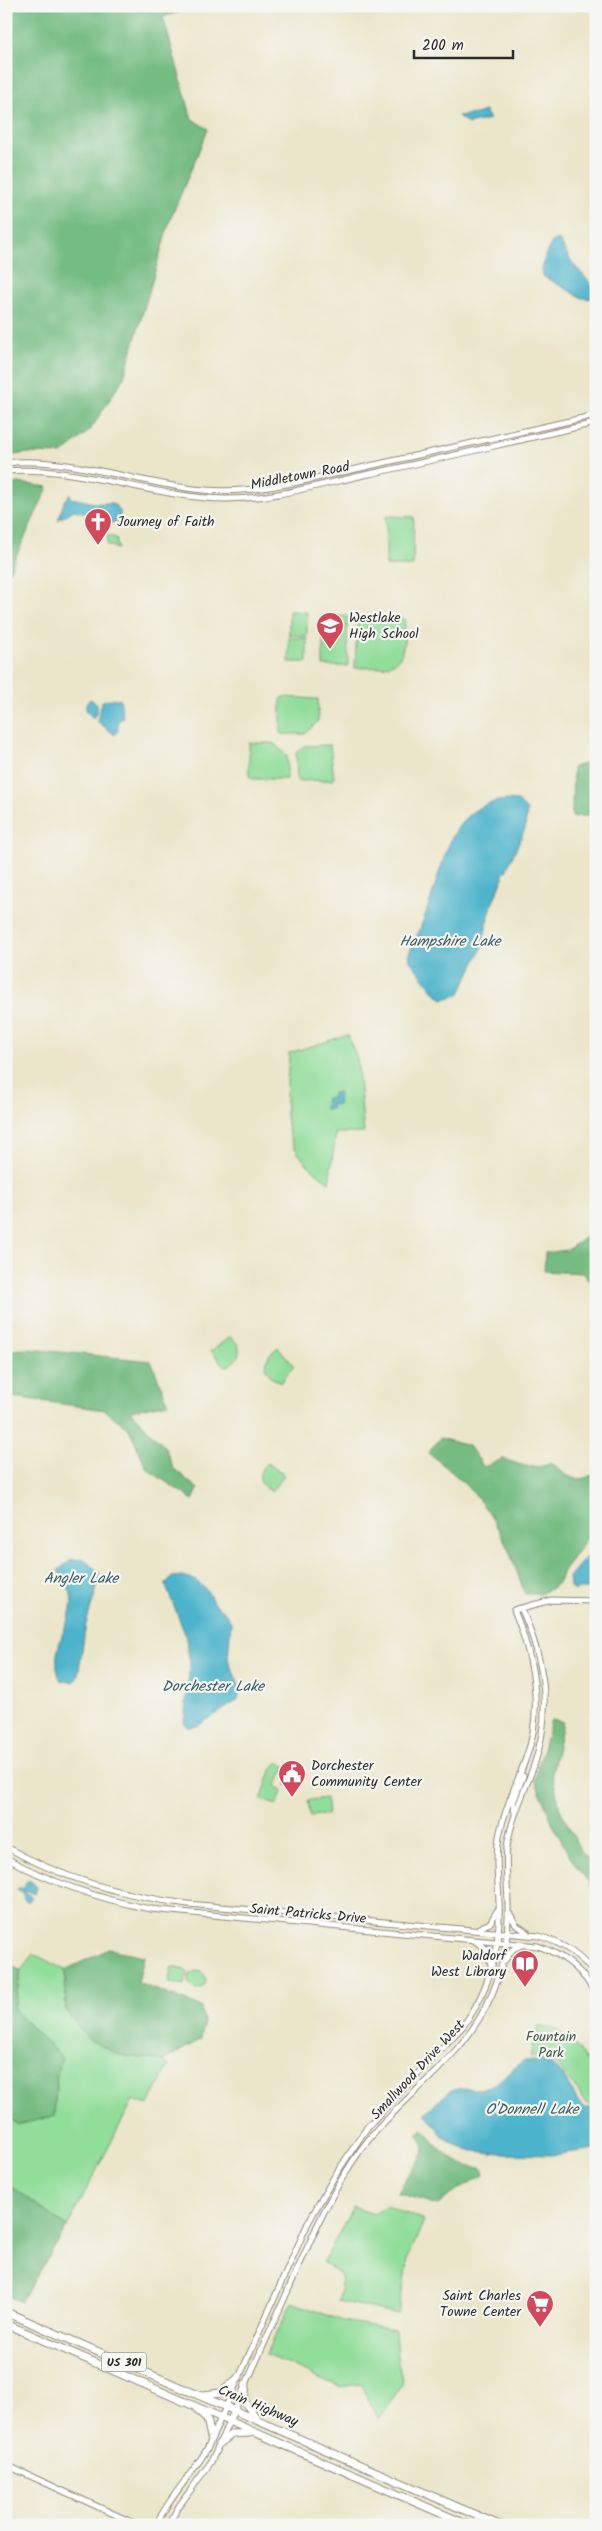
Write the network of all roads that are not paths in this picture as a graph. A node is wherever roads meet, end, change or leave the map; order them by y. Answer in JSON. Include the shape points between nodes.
{"nodes":[{"id":1,"x":596,"y":415,"type":"edge"},
{"id":2,"x":596,"y":424,"type":"edge"},
{"id":3,"x":6,"y":463,"type":"edge"},
{"id":4,"x":6,"y":471,"type":"edge"},
{"id":5,"x":339,"y":473,"type":"junction"},
{"id":6,"x":364,"y":475,"type":"junction"},
{"id":7,"x":278,"y":486,"type":"junction"},
{"id":8,"x":265,"y":497,"type":"junction"},
{"id":9,"x":596,"y":1601,"type":"edge"},
{"id":10,"x":521,"y":1608,"type":"junction"},
{"id":11,"x":531,"y":1742,"type":"junction"},
{"id":12,"x":515,"y":1814,"type":"junction"},
{"id":13,"x":510,"y":1833,"type":"junction"},
{"id":14,"x":6,"y":1847,"type":"edge"},
{"id":15,"x":6,"y":1858,"type":"edge"},
{"id":16,"x":497,"y":1870,"type":"junction"},
{"id":17,"x":499,"y":1903,"type":"junction"},
{"id":18,"x":508,"y":1908,"type":"junction"},
{"id":19,"x":476,"y":1929,"type":"junction"},
{"id":20,"x":498,"y":1931,"type":"junction"},
{"id":21,"x":508,"y":1932,"type":"junction"},
{"id":22,"x":532,"y":1935,"type":"junction"},
{"id":23,"x":472,"y":1940,"type":"junction"},
{"id":24,"x":497,"y":1941,"type":"junction"},
{"id":25,"x":507,"y":1942,"type":"junction"},
{"id":26,"x":528,"y":1944,"type":"junction"},
{"id":27,"x":503,"y":1962,"type":"junction"},
{"id":28,"x":491,"y":1971,"type":"junction"},
{"id":29,"x":596,"y":1976,"type":"edge"},
{"id":30,"x":596,"y":1996,"type":"edge"},
{"id":31,"x":6,"y":2312,"type":"edge"},
{"id":32,"x":6,"y":2324,"type":"edge"},
{"id":33,"x":239,"y":2378,"type":"junction"},
{"id":34,"x":246,"y":2384,"type":"junction"},
{"id":35,"x":199,"y":2394,"type":"junction"},
{"id":36,"x":184,"y":2400,"type":"junction"},
{"id":37,"x":226,"y":2406,"type":"junction"},
{"id":38,"x":234,"y":2410,"type":"junction"},
{"id":39,"x":220,"y":2417,"type":"junction"},
{"id":40,"x":258,"y":2420,"type":"junction"},
{"id":41,"x":229,"y":2421,"type":"junction"},
{"id":42,"x":258,"y":2433,"type":"junction"},
{"id":43,"x":211,"y":2437,"type":"junction"},
{"id":44,"x":219,"y":2444,"type":"junction"},
{"id":45,"x":6,"y":2465,"type":"edge"},
{"id":46,"x":138,"y":2525,"type":"edge"},
{"id":47,"x":156,"y":2525,"type":"edge"},
{"id":48,"x":168,"y":2525,"type":"edge"},
{"id":49,"x":468,"y":2525,"type":"edge"},
{"id":50,"x":499,"y":2525,"type":"edge"}],
"edges":[{"from":1,"to":5,"type":"main road","name":"Middletown Road"},
{"from":2,"to":6,"type":"main road","name":"Middletown Road"},
{"from":3,"to":7,"type":"main road","name":"Middletown Road","via":[[62,465],[195,489],[235,491]]},
{"from":4,"to":8,"type":"main road","name":"Middletown Road","via":[[50,472],[202,498]]},
{"from":5,"to":6,"type":"main road"},
{"from":5,"to":7,"type":"main road","name":"Middletown Road"},
{"from":6,"to":8,"type":"main road","name":"Middletown Road"},
{"from":7,"to":8,"type":"main road"},
{"from":9,"to":10,"type":"main road","via":[[552,1600]]},
{"from":10,"to":11,"type":"main road","name":"Smallwood Drive West","via":[[514,1610],[529,1657],[534,1686]]},
{"from":10,"to":12,"type":"main road","name":"Smallwood Drive West","via":[[541,1666],[546,1711],[537,1755]]},
{"from":11,"to":12,"type":"main road","via":[[513,1802]]},
{"from":11,"to":16,"type":"main road","name":"Smallwood Drive West","via":[[499,1836]]},
{"from":12,"to":13,"type":"main road","name":"Smallwood Drive West"},
{"from":13,"to":16,"type":"main road","via":[[502,1838]]},
{"from":13,"to":18,"type":"main road","name":"Smallwood Drive West"},
{"from":14,"to":19,"type":"main road","name":"Saint Patricks Drive","via":[[83,1882],[147,1898]]},
{"from":15,"to":23,"type":"main road","name":"Saint Patricks Drive","via":[[69,1887],[150,1909]]},
{"from":16,"to":17,"type":"main road","name":"Smallwood Drive West"},
{"from":17,"to":19,"type":"main road","via":[[490,1923]]},
{"from":17,"to":20,"type":"main road","name":"Smallwood Drive West"},
{"from":18,"to":21,"type":"main road","name":"Smallwood Drive West"},
{"from":18,"to":22,"type":"main road","via":[[516,1925]]},
{"from":19,"to":20,"type":"main road","name":"Saint Patricks Drive"},
{"from":20,"to":21,"type":"main road","name":"Saint Patricks Drive"},
{"from":20,"to":24,"type":"main road","name":"Smallwood Drive West"},
{"from":21,"to":22,"type":"main road","name":"Saint Patricks Drive"},
{"from":21,"to":25,"type":"main road","name":"Smallwood Drive West"},
{"from":22,"to":29,"type":"main road","name":"Saint Patricks Drive","via":[[569,1949]]},
{"from":23,"to":24,"type":"main road","name":"Saint Patricks Drive"},
{"from":23,"to":28,"type":"main road","via":[[487,1949]]},
{"from":24,"to":25,"type":"main road","name":"Saint Patricks Drive"},
{"from":24,"to":28,"type":"main road","name":"Smallwood Drive West"},
{"from":25,"to":26,"type":"main road","name":"Saint Patricks Drive"},
{"from":25,"to":27,"type":"main road","name":"Smallwood Drive West"},
{"from":26,"to":27,"type":"main road","via":[[513,1949]]},
{"from":26,"to":30,"type":"main road","name":"Saint Patricks Drive","via":[[567,1959],[586,1979]]},
{"from":27,"to":34,"type":"main road","name":"Smallwood Drive West","via":[[492,1996],[468,2036],[375,2132],[330,2201]]},
{"from":28,"to":33,"type":"main road","name":"Smallwood Drive West","via":[[484,1992],[463,2026],[368,2126],[339,2170],[308,2223]]},
{"from":31,"to":35,"type":"highway","name":"Crain Highway","number":"US 301"},
{"from":32,"to":36,"type":"highway","name":"Crain Highway","number":"US 301"},
{"from":33,"to":35,"type":"highway","via":[[222,2393]]},
{"from":33,"to":37,"type":"main road","name":"Smallwood Drive West"},
{"from":34,"to":38,"type":"main road","name":"Smallwood Drive West"},
{"from":34,"to":40,"type":"highway","via":[[244,2401]]},
{"from":35,"to":37,"type":"highway","name":"Crain Highway","number":"US 301"},
{"from":36,"to":39,"type":"highway","name":"Crain Highway","number":"US 301"},
{"from":36,"to":43,"type":"highway","via":[[207,2418]]},
{"from":37,"to":38,"type":"highway","name":"Crain Highway","number":"US 301"},
{"from":37,"to":39,"type":"main road","name":"Smallwood Drive West"},
{"from":38,"to":40,"type":"highway","name":"Crain Highway","number":"US 301"},
{"from":38,"to":41,"type":"main road","name":"Smallwood Drive West"},
{"from":39,"to":41,"type":"highway","name":"Crain Highway","number":"US 301"},
{"from":39,"to":43,"type":"main road","name":"Smallwood Drive West"},
{"from":40,"to":50,"type":"highway","name":"Crain Highway","number":"US 301"},
{"from":41,"to":42,"type":"highway","name":"Crain Highway","number":"US 301"},
{"from":41,"to":44,"type":"main road","name":"Smallwood Drive West"},
{"from":42,"to":44,"type":"highway","via":[[234,2433]]},
{"from":42,"to":49,"type":"highway","name":"Crain Highway","number":"US 301"},
{"from":43,"to":47,"type":"main road","name":"Smallwood Drive West","via":[[198,2464],[173,2494]]},
{"from":44,"to":48,"type":"main road","name":"Smallwood Drive West","via":[[212,2462]]},
{"from":45,"to":46,"type":"main road"}]}
